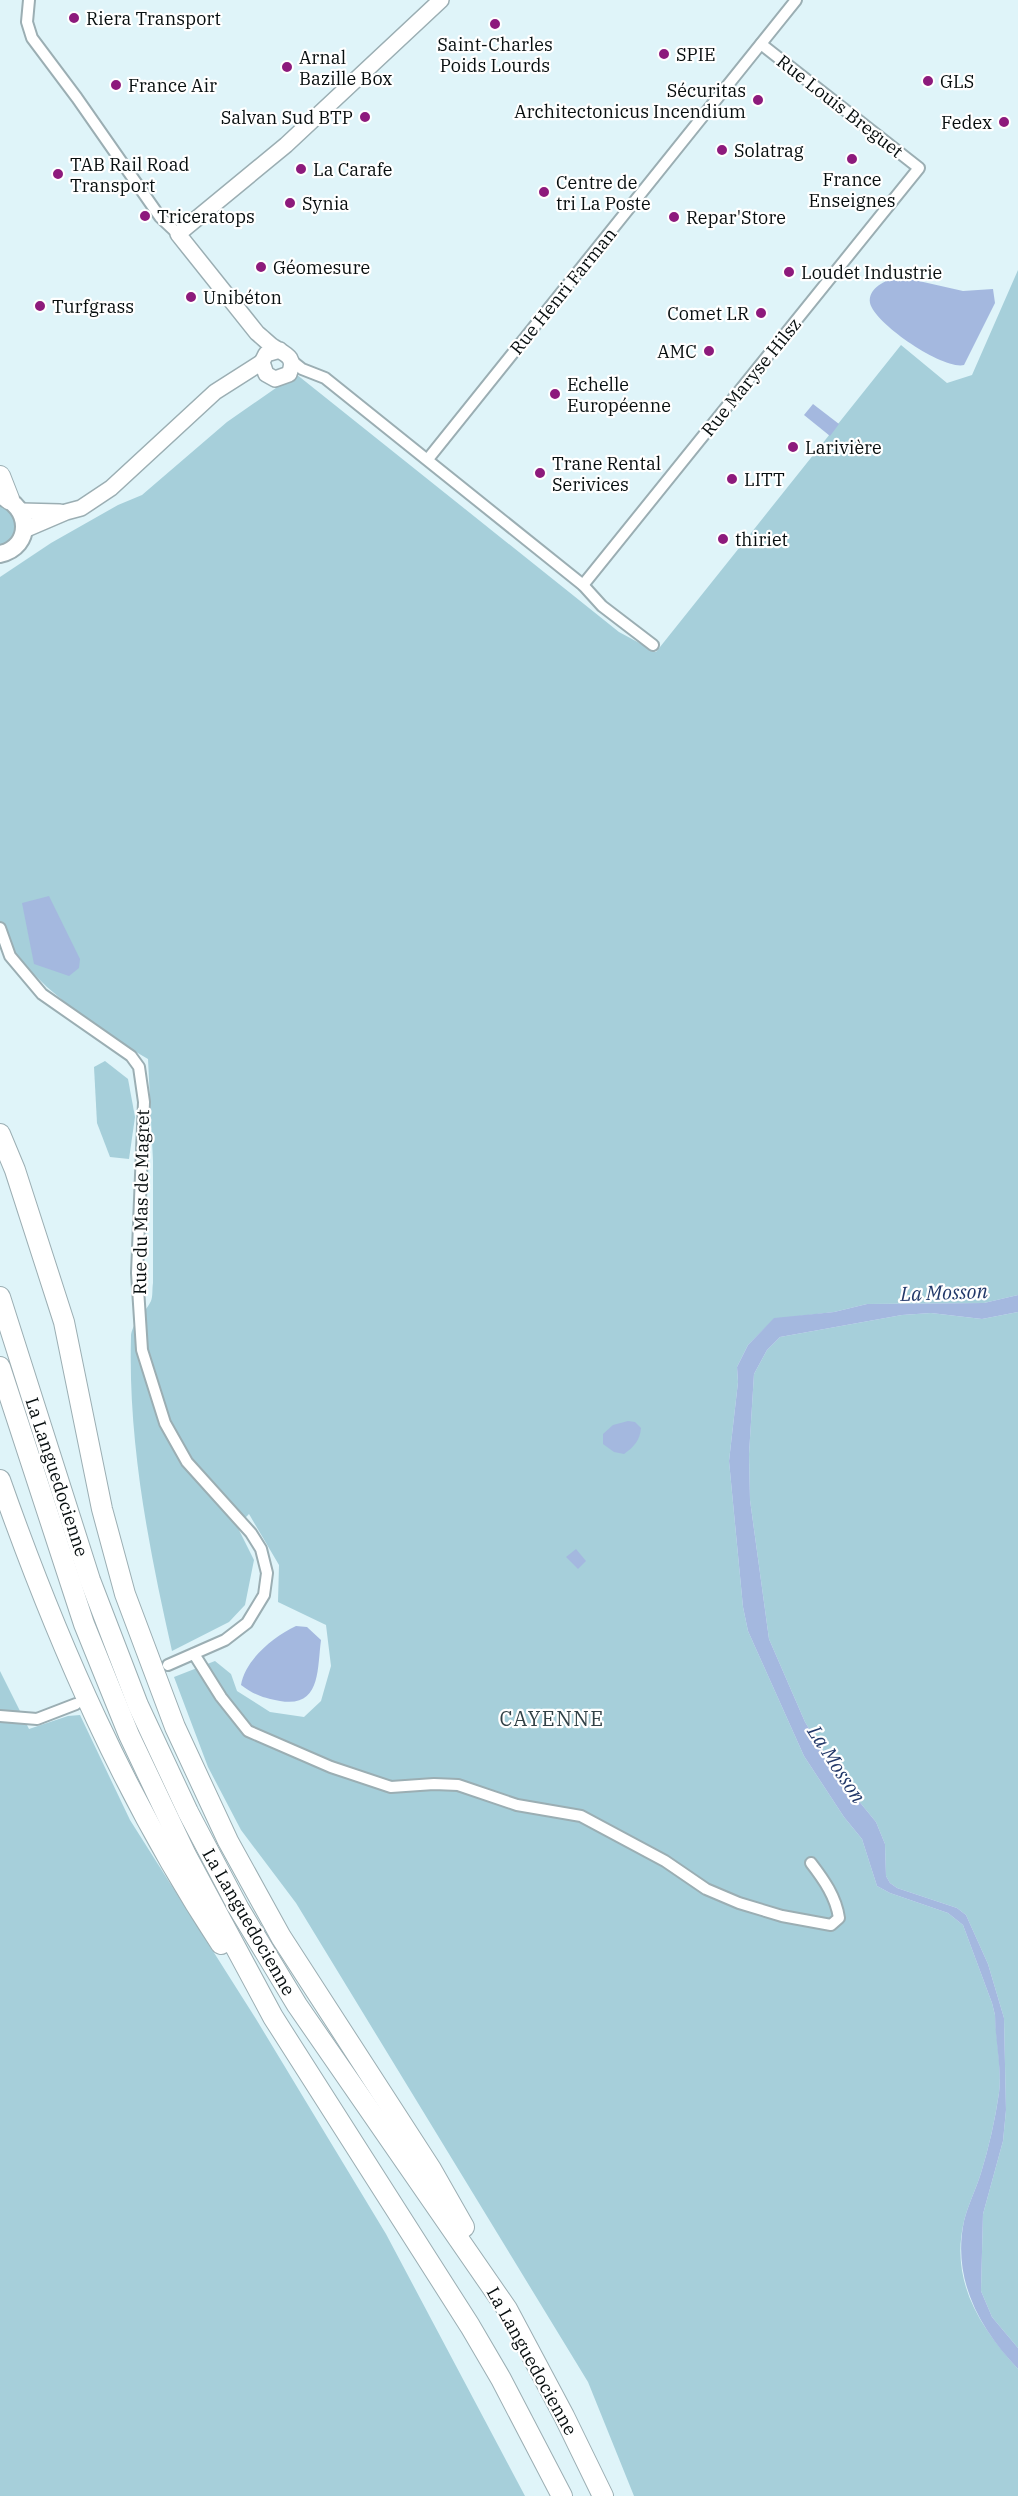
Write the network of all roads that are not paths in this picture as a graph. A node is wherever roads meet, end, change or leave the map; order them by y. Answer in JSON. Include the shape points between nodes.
{"nodes":[{"id":1,"x":29,"y":0,"type":"edge"},
{"id":2,"x":441,"y":0,"type":"edge"},
{"id":3,"x":796,"y":0,"type":"edge"},
{"id":4,"x":761,"y":44,"type":"junction"},
{"id":5,"x":919,"y":168,"type":"joint"},
{"id":6,"x":178,"y":234,"type":"junction"},
{"id":7,"x":269,"y":360,"type":"junction"},
{"id":8,"x":290,"y":367,"type":"junction"},
{"id":9,"x":428,"y":459,"type":"junction"},
{"id":10,"x":0,"y":476,"type":"edge"},
{"id":11,"x":10,"y":502,"type":"edge"},
{"id":12,"x":66,"y":512,"type":"junction"},
{"id":13,"x":24,"y":530,"type":"junction"},
{"id":14,"x":0,"y":554,"type":"edge"},
{"id":15,"x":583,"y":585,"type":"junction"},
{"id":16,"x":653,"y":645,"type":"dead end"},
{"id":17,"x":0,"y":928,"type":"edge"},
{"id":18,"x":0,"y":1134,"type":"edge"},
{"id":19,"x":0,"y":1297,"type":"edge"},
{"id":20,"x":0,"y":1367,"type":"edge"},
{"id":21,"x":0,"y":1480,"type":"edge"},
{"id":22,"x":194,"y":1654,"type":"junction"},
{"id":23,"x":168,"y":1665,"type":"dead end"},
{"id":24,"x":76,"y":1704,"type":"dead end"},
{"id":25,"x":0,"y":1716,"type":"edge"},
{"id":26,"x":811,"y":1863,"type":"dead end"},
{"id":27,"x":273,"y":2017,"type":"junction"},
{"id":28,"x":507,"y":2309,"type":"junction"},
{"id":29,"x":562,"y":2496,"type":"edge"},
{"id":30,"x":603,"y":2496,"type":"edge"}],
"edges":[{"from":1,"to":6,"type":"street","via":[[27,22],[32,38],[160,217]]},
{"from":2,"to":6,"type":"street","via":[[286,145]]},
{"from":3,"to":4,"type":"street","name":"Rue Henri Farman"},
{"from":4,"to":5,"type":"street","name":"Rue Louis Breguet"},
{"from":4,"to":9,"type":"street","name":"Rue Henri Farman"},
{"from":5,"to":15,"type":"street","name":"Rue Maryse Hilsz"},
{"from":6,"to":7,"type":"street","via":[[257,333]]},
{"from":7,"to":8,"type":"street","via":[[289,355]]},
{"from":7,"to":8,"type":"street","via":[[275,379]]},
{"from":7,"to":12,"type":"street","via":[[205,401],[111,488],[81,508]]},
{"from":8,"to":9,"type":"street","via":[[332,384]]},
{"from":9,"to":15,"type":"street"},
{"from":10,"to":11,"type":"highway"},
{"from":11,"to":12,"type":"street"},
{"from":11,"to":13,"type":"main road"},
{"from":12,"to":13,"type":"street"},
{"from":13,"to":14,"type":"main road","via":[[15,548]]},
{"from":15,"to":16,"type":"street","via":[[602,606]]},
{"from":17,"to":22,"type":"street","name":"Rue du Mas de Magret","via":[[10,956],[42,994],[131,1056],[139,1067],[144,1102],[137,1273],[142,1350],[165,1423],[187,1462],[251,1533],[261,1549],[267,1573],[264,1595],[247,1623],[225,1640]]},
{"from":18,"to":28,"type":"highway","via":[[64,1322],[102,1509],[122,1584],[174,1727],[263,1905],[430,2169]]},
{"from":19,"to":28,"type":"highway","name":"La Languedocienne","via":[[93,1589],[138,1705],[188,1812],[238,1909],[297,2005]]},
{"from":20,"to":27,"type":"highway","name":"La Languedocienne","via":[[69,1581],[116,1704],[182,1847]]},
{"from":21,"to":27,"type":"highway","via":[[27,1555],[120,1771],[178,1876]]},
{"from":22,"to":23,"type":"street","name":"Rue du Mas de Magret"},
{"from":22,"to":26,"type":"street","via":[[248,1731],[331,1767],[391,1787],[458,1785],[517,1805],[581,1816],[717,1894],[782,1916],[831,1925],[839,1918],[837,1905]]},
{"from":24,"to":25,"type":"street","via":[[37,1719]]},
{"from":27,"to":29,"type":"highway","name":"La Languedocienne","via":[[470,2326]]},
{"from":28,"to":30,"type":"highway","name":"La Languedocienne"}]}
